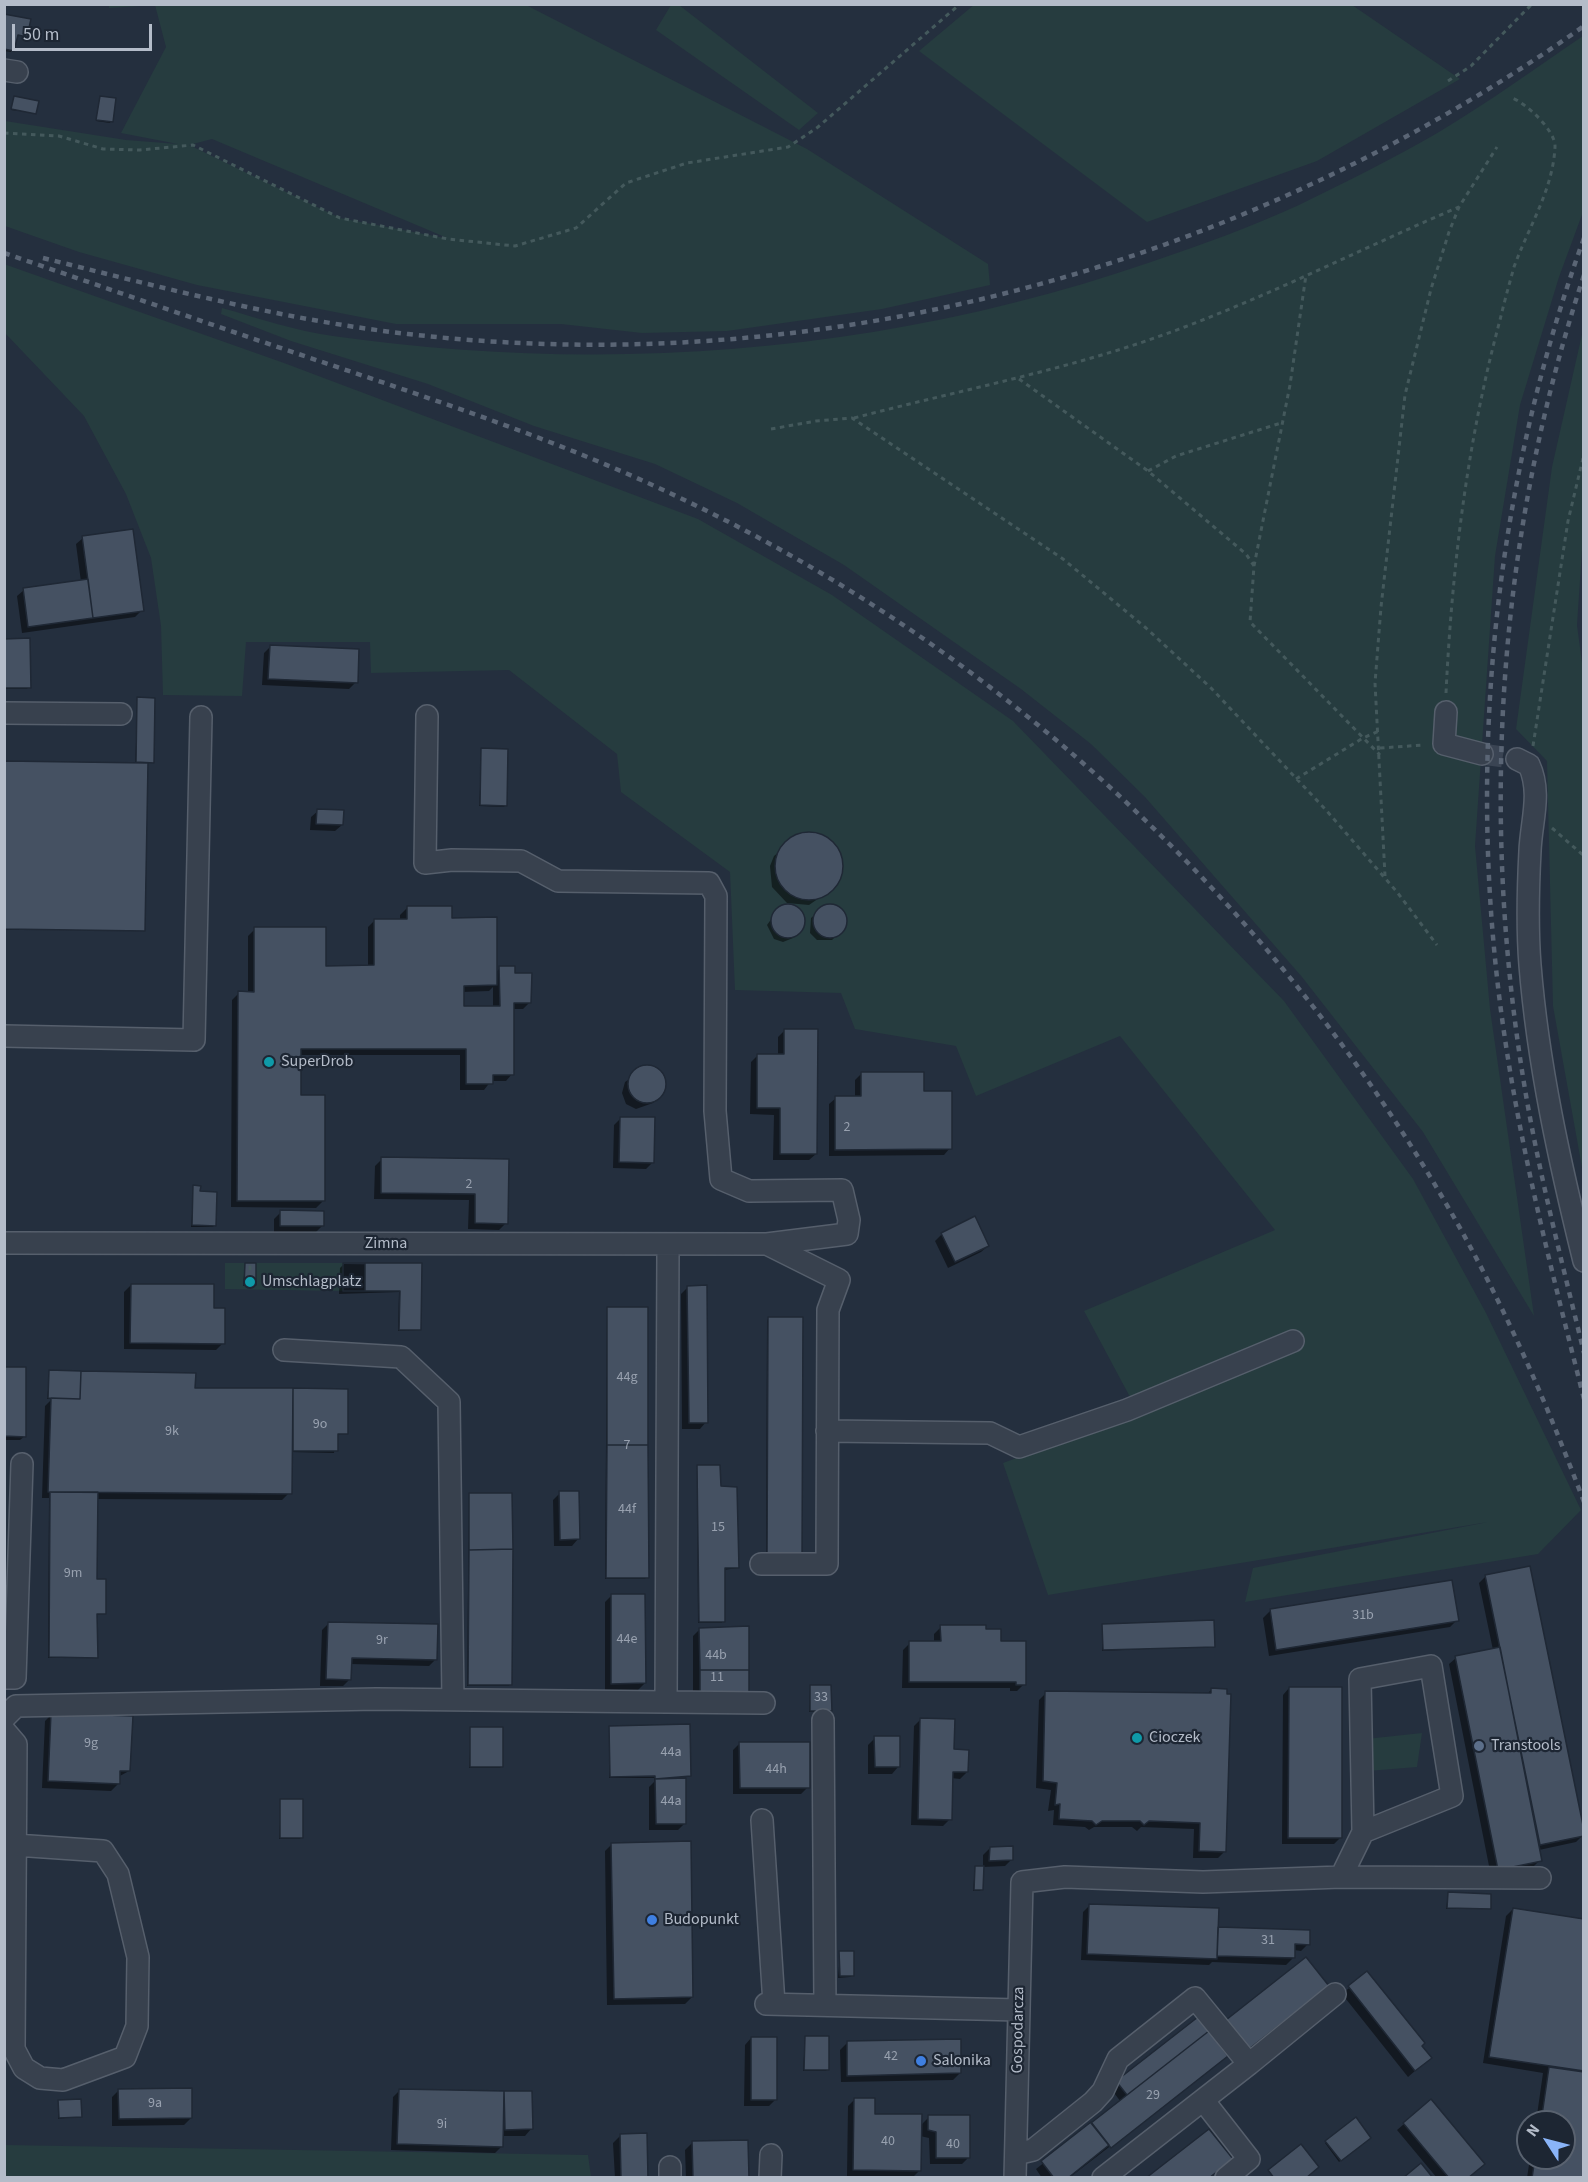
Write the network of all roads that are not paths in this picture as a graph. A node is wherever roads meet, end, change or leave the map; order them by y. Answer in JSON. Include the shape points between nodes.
{"nodes":[{"id":1,"x":1446,"y":712,"type":"road end"},
{"id":2,"x":4,"y":713,"type":"edge"},
{"id":3,"x":121,"y":714,"type":"dead end"},
{"id":4,"x":427,"y":716,"type":"dead end"},
{"id":5,"x":201,"y":717,"type":"dead end"},
{"id":6,"x":1482,"y":754,"type":"tunnel mouth"},
{"id":7,"x":1523,"y":762,"type":"road end"},
{"id":8,"x":4,"y":1036,"type":"edge"},
{"id":9,"x":4,"y":1244,"type":"edge"},
{"id":10,"x":767,"y":1244,"type":"junction"},
{"id":11,"x":668,"y":1250,"type":"dead end"},
{"id":12,"x":1584,"y":1261,"type":"edge"},
{"id":13,"x":1293,"y":1341,"type":"dead end"},
{"id":14,"x":284,"y":1350,"type":"dead end"},
{"id":15,"x":827,"y":1431,"type":"junction"},
{"id":16,"x":22,"y":1464,"type":"dead end"},
{"id":17,"x":761,"y":1563,"type":"dead end"},
{"id":18,"x":4,"y":1678,"type":"edge"},
{"id":19,"x":453,"y":1700,"type":"junction"},
{"id":20,"x":666,"y":1702,"type":"junction"},
{"id":21,"x":765,"y":1703,"type":"dead end"},
{"id":22,"x":4,"y":1718,"type":"edge"},
{"id":23,"x":823,"y":1720,"type":"dead end"},
{"id":24,"x":4,"y":1730,"type":"edge"},
{"id":25,"x":762,"y":1820,"type":"dead end"},
{"id":26,"x":1363,"y":1832,"type":"junction"},
{"id":27,"x":15,"y":1845,"type":"junction"},
{"id":28,"x":1341,"y":1876,"type":"junction"},
{"id":29,"x":1540,"y":1878,"type":"dead end"},
{"id":30,"x":1335,"y":1994,"type":"dead end"},
{"id":31,"x":825,"y":2005,"type":"junction"},
{"id":32,"x":1019,"y":2010,"type":"junction"},
{"id":33,"x":1249,"y":2064,"type":"junction"},
{"id":34,"x":1203,"y":2100,"type":"junction"},
{"id":35,"x":1016,"y":2154,"type":"junction"},
{"id":36,"x":771,"y":2156,"type":"dead end"},
{"id":37,"x":770,"y":2178,"type":"edge"},
{"id":38,"x":1016,"y":2178,"type":"edge"},
{"id":39,"x":1102,"y":2178,"type":"edge"},
{"id":40,"x":1226,"y":2178,"type":"edge"}],
"edges":[{"from":1,"to":6,"type":"street","via":[[1444,744]]},
{"from":2,"to":3,"type":"street"},
{"from":4,"to":10,"type":"street","name":"Zimna","via":[[425,863],[521,861],[558,881],[709,883],[716,896],[715,1111],[721,1179],[749,1191],[842,1190],[849,1220],[847,1234]]},
{"from":5,"to":8,"type":"street","via":[[194,1040]]},
{"from":7,"to":12,"type":"street","via":[[1534,775],[1536,794],[1530,848],[1530,965],[1545,1086]]},
{"from":9,"to":10,"type":"street","name":"Zimna"},
{"from":10,"to":15,"type":"street","via":[[839,1280],[828,1310]]},
{"from":11,"to":20,"type":"street"},
{"from":13,"to":15,"type":"street","via":[[1127,1410],[1019,1447],[990,1433]]},
{"from":14,"to":19,"type":"street","via":[[401,1358],[449,1402]]},
{"from":15,"to":17,"type":"street","via":[[827,1564]]},
{"from":16,"to":18,"type":"street","via":[[15,1678]]},
{"from":19,"to":20,"type":"street"},
{"from":19,"to":22,"type":"street","via":[[16,1706]]},
{"from":20,"to":21,"type":"street"},
{"from":23,"to":31,"type":"street"},
{"from":24,"to":27,"type":"street","via":[[16,1744]]},
{"from":25,"to":31,"type":"street","via":[[770,2004]]},
{"from":26,"to":26,"type":"street","via":[[1360,1679],[1431,1665],[1452,1796]]},
{"from":26,"to":28,"type":"street"},
{"from":27,"to":27,"type":"street","via":[[14,2049],[24,2068],[40,2078],[63,2080],[125,2057],[137,2026],[138,1957],[118,1874],[104,1851]]},
{"from":28,"to":29,"type":"street"},
{"from":28,"to":32,"type":"street","name":"Gospodarcza","via":[[1203,1882],[1065,1877],[1022,1882]]},
{"from":30,"to":33,"type":"street"},
{"from":31,"to":32,"type":"street"},
{"from":32,"to":35,"type":"street","name":"Gospodarcza"},
{"from":33,"to":34,"type":"street"},
{"from":33,"to":35,"type":"street","via":[[1195,1998],[1118,2059],[1103,2091],[1093,2102],[1033,2150]]},
{"from":34,"to":39,"type":"street"},
{"from":34,"to":40,"type":"street","via":[[1249,2159]]},
{"from":35,"to":38,"type":"street","name":"Gospodarcza"},
{"from":36,"to":37,"type":"street"}]}
